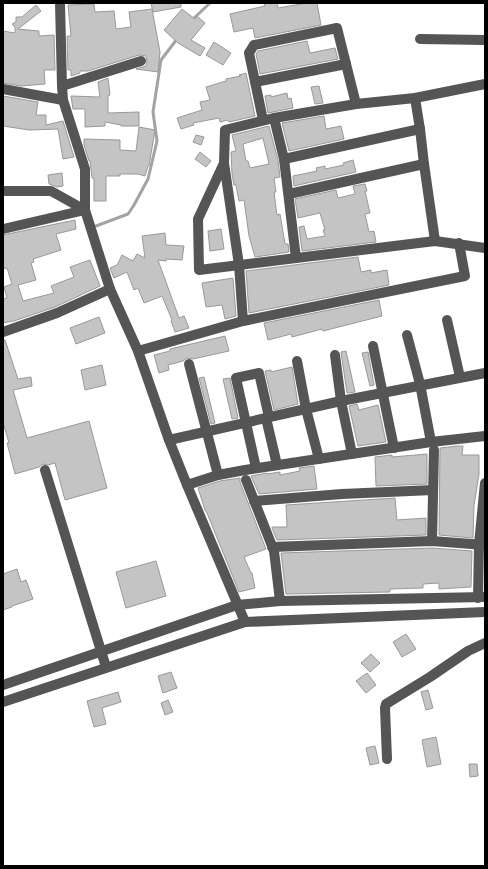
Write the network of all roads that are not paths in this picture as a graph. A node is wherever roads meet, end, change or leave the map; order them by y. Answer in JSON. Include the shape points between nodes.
{"nodes":[{"id":1,"x":60,"y":3,"type":"edge"},
{"id":2,"x":420,"y":39,"type":"dead end"},
{"id":3,"x":485,"y":40,"type":"edge"},
{"id":4,"x":141,"y":61,"type":"dead end"},
{"id":5,"x":346,"y":64,"type":"junction"},
{"id":6,"x":255,"y":82,"type":"junction"},
{"id":7,"x":485,"y":84,"type":"edge"},
{"id":8,"x":62,"y":86,"type":"junction"},
{"id":9,"x":3,"y":89,"type":"edge"},
{"id":10,"x":416,"y":98,"type":"junction"},
{"id":11,"x":63,"y":100,"type":"junction"},
{"id":12,"x":356,"y":104,"type":"junction"},
{"id":13,"x":274,"y":118,"type":"junction"},
{"id":14,"x":263,"y":120,"type":"junction"},
{"id":15,"x":420,"y":130,"type":"junction"},
{"id":16,"x":284,"y":159,"type":"junction"},
{"id":17,"x":224,"y":163,"type":"junction"},
{"id":18,"x":424,"y":164,"type":"junction"},
{"id":19,"x":3,"y":191,"type":"edge"},
{"id":20,"x":289,"y":194,"type":"junction"},
{"id":21,"x":85,"y":210,"type":"junction"},
{"id":22,"x":3,"y":229,"type":"edge"},
{"id":23,"x":435,"y":241,"type":"junction"},
{"id":24,"x":459,"y":243,"type":"junction"},
{"id":25,"x":485,"y":248,"type":"edge"},
{"id":26,"x":296,"y":258,"type":"junction"},
{"id":27,"x":239,"y":265,"type":"junction"},
{"id":28,"x":110,"y":289,"type":"junction"},
{"id":29,"x":447,"y":320,"type":"dead end"},
{"id":30,"x":243,"y":321,"type":"junction"},
{"id":31,"x":3,"y":332,"type":"edge"},
{"id":32,"x":408,"y":335,"type":"dead end"},
{"id":33,"x":373,"y":346,"type":"dead end"},
{"id":34,"x":138,"y":351,"type":"junction"},
{"id":35,"x":335,"y":355,"type":"dead end"},
{"id":36,"x":297,"y":361,"type":"dead end"},
{"id":37,"x":190,"y":364,"type":"dead end"},
{"id":38,"x":485,"y":373,"type":"edge"},
{"id":39,"x":460,"y":377,"type":"junction"},
{"id":40,"x":420,"y":384,"type":"junction"},
{"id":41,"x":383,"y":392,"type":"junction"},
{"id":42,"x":341,"y":400,"type":"junction"},
{"id":43,"x":306,"y":409,"type":"junction"},
{"id":44,"x":268,"y":418,"type":"junction"},
{"id":45,"x":246,"y":422,"type":"junction"},
{"id":46,"x":207,"y":431,"type":"junction"},
{"id":47,"x":485,"y":436,"type":"edge"},
{"id":48,"x":169,"y":440,"type":"junction"},
{"id":49,"x":432,"y":446,"type":"junction"},
{"id":50,"x":394,"y":448,"type":"junction"},
{"id":51,"x":352,"y":454,"type":"junction"},
{"id":52,"x":319,"y":459,"type":"junction"},
{"id":53,"x":277,"y":465,"type":"junction"},
{"id":54,"x":256,"y":468,"type":"junction"},
{"id":55,"x":45,"y":470,"type":"dead end"},
{"id":56,"x":218,"y":475,"type":"junction"},
{"id":57,"x":246,"y":480,"type":"dead end"},
{"id":58,"x":485,"y":483,"type":"edge"},
{"id":59,"x":187,"y":485,"type":"junction"},
{"id":60,"x":433,"y":490,"type":"junction"},
{"id":61,"x":254,"y":501,"type":"junction"},
{"id":62,"x":432,"y":541,"type":"junction"},
{"id":63,"x":482,"y":544,"type":"edge"},
{"id":64,"x":272,"y":547,"type":"junction"},
{"id":65,"x":482,"y":598,"type":"edge"},
{"id":66,"x":280,"y":601,"type":"junction"},
{"id":67,"x":237,"y":605,"type":"junction"},
{"id":68,"x":485,"y":612,"type":"edge"},
{"id":69,"x":245,"y":622,"type":"junction"},
{"id":70,"x":485,"y":643,"type":"edge"},
{"id":71,"x":102,"y":651,"type":"junction"},
{"id":72,"x":106,"y":667,"type":"junction"},
{"id":73,"x":3,"y":685,"type":"edge"},
{"id":74,"x":3,"y":702,"type":"edge"},
{"id":75,"x":387,"y":759,"type":"dead end"}],
"edges":[{"from":1,"to":8,"type":"street"},
{"from":2,"to":3,"type":"street"},
{"from":4,"to":8,"type":"street"},
{"from":5,"to":6,"type":"street"},
{"from":5,"to":6,"type":"street","via":[[337,28],[254,45],[249,53]]},
{"from":5,"to":12,"type":"street"},
{"from":6,"to":14,"type":"street"},
{"from":7,"to":10,"type":"street"},
{"from":8,"to":11,"type":"street"},
{"from":9,"to":11,"type":"street"},
{"from":10,"to":12,"type":"street"},
{"from":10,"to":15,"type":"street"},
{"from":11,"to":21,"type":"street","via":[[85,169]]},
{"from":12,"to":13,"type":"street"},
{"from":13,"to":14,"type":"street"},
{"from":13,"to":16,"type":"street"},
{"from":14,"to":17,"type":"street","via":[[225,130]]},
{"from":15,"to":16,"type":"street"},
{"from":15,"to":18,"type":"street"},
{"from":16,"to":20,"type":"street"},
{"from":17,"to":27,"type":"street"},
{"from":17,"to":27,"type":"street","via":[[198,219],[199,270]]},
{"from":18,"to":20,"type":"street"},
{"from":18,"to":23,"type":"street"},
{"from":19,"to":21,"type":"street","via":[[52,191]]},
{"from":20,"to":26,"type":"street"},
{"from":21,"to":22,"type":"street"},
{"from":21,"to":28,"type":"street"},
{"from":23,"to":24,"type":"street"},
{"from":23,"to":26,"type":"street"},
{"from":24,"to":25,"type":"street"},
{"from":24,"to":30,"type":"street","via":[[465,276]]},
{"from":26,"to":27,"type":"street"},
{"from":27,"to":30,"type":"street"},
{"from":28,"to":31,"type":"street","via":[[57,313]]},
{"from":28,"to":34,"type":"street"},
{"from":29,"to":39,"type":"street"},
{"from":30,"to":34,"type":"street"},
{"from":32,"to":40,"type":"street"},
{"from":33,"to":41,"type":"street"},
{"from":34,"to":48,"type":"street"},
{"from":35,"to":42,"type":"street"},
{"from":36,"to":43,"type":"street"},
{"from":37,"to":46,"type":"street"},
{"from":38,"to":39,"type":"street"},
{"from":39,"to":40,"type":"street"},
{"from":40,"to":41,"type":"street"},
{"from":40,"to":49,"type":"street"},
{"from":41,"to":42,"type":"street"},
{"from":41,"to":50,"type":"street"},
{"from":42,"to":43,"type":"street"},
{"from":42,"to":51,"type":"street"},
{"from":43,"to":44,"type":"street"},
{"from":43,"to":52,"type":"street"},
{"from":44,"to":45,"type":"street"},
{"from":44,"to":45,"type":"street","via":[[259,373],[236,378]]},
{"from":44,"to":53,"type":"street"},
{"from":45,"to":46,"type":"street"},
{"from":45,"to":54,"type":"street"},
{"from":46,"to":48,"type":"street"},
{"from":46,"to":56,"type":"street"},
{"from":47,"to":49,"type":"street"},
{"from":48,"to":59,"type":"street"},
{"from":49,"to":50,"type":"street"},
{"from":49,"to":60,"type":"street"},
{"from":50,"to":51,"type":"street"},
{"from":51,"to":52,"type":"street"},
{"from":52,"to":53,"type":"street"},
{"from":53,"to":54,"type":"street"},
{"from":54,"to":56,"type":"street"},
{"from":55,"to":71,"type":"street"},
{"from":56,"to":59,"type":"street"},
{"from":57,"to":61,"type":"street"},
{"from":58,"to":63,"type":"street"},
{"from":59,"to":67,"type":"street"},
{"from":60,"to":61,"type":"street"},
{"from":60,"to":62,"type":"street"},
{"from":61,"to":64,"type":"street"},
{"from":62,"to":63,"type":"street"},
{"from":62,"to":64,"type":"street"},
{"from":63,"to":65,"type":"street"},
{"from":64,"to":66,"type":"street"},
{"from":65,"to":66,"type":"street"},
{"from":66,"to":67,"type":"street"},
{"from":67,"to":69,"type":"street"},
{"from":67,"to":71,"type":"street"},
{"from":68,"to":69,"type":"street"},
{"from":69,"to":72,"type":"street"},
{"from":70,"to":75,"type":"street","via":[[468,651],[386,704]]},
{"from":71,"to":72,"type":"street"},
{"from":71,"to":73,"type":"street"},
{"from":72,"to":74,"type":"street"}]}
